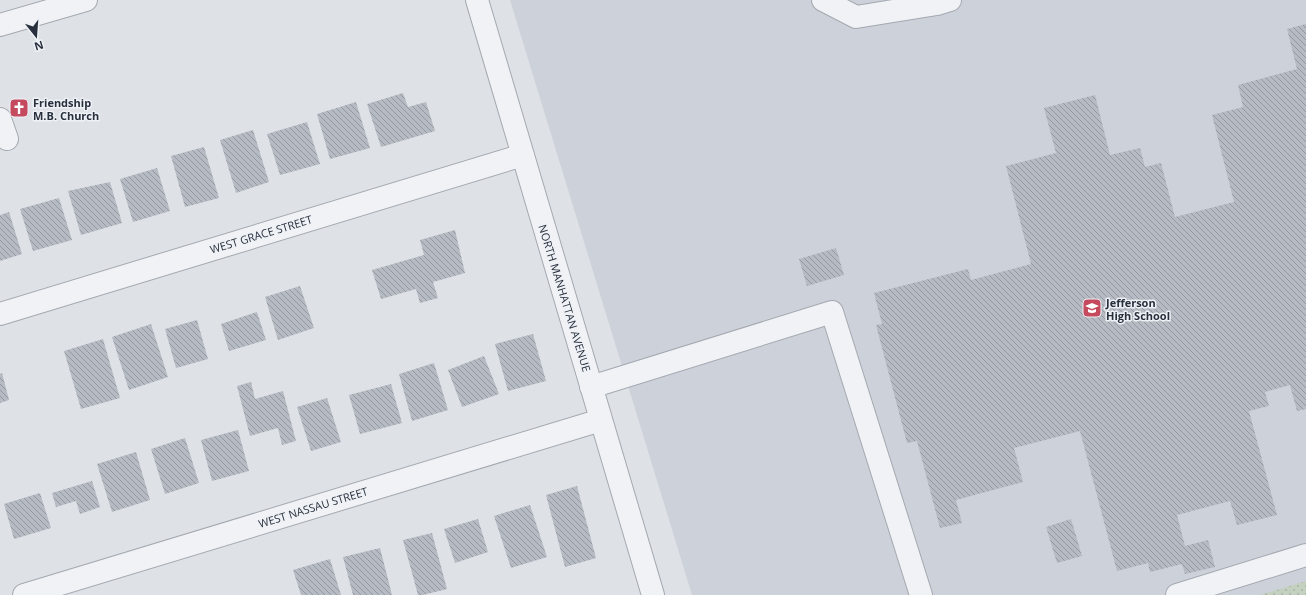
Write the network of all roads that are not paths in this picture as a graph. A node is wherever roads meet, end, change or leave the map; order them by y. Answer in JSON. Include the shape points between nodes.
{"nodes":[{"id":1,"x":86,"y":0,"type":"edge"},
{"id":2,"x":476,"y":0,"type":"edge"},
{"id":3,"x":823,"y":0,"type":"edge"},
{"id":4,"x":942,"y":1,"type":"edge"},
{"id":5,"x":0,"y":25,"type":"edge"},
{"id":6,"x":0,"y":118,"type":"edge"},
{"id":7,"x":7,"y":139,"type":"dead end"},
{"id":8,"x":522,"y":155,"type":"junction"},
{"id":9,"x":0,"y":314,"type":"edge"},
{"id":10,"x":591,"y":387,"type":"junction"},
{"id":11,"x":602,"y":420,"type":"junction"},
{"id":12,"x":1306,"y":555,"type":"edge"},
{"id":13,"x":24,"y":595,"type":"edge"},
{"id":14,"x":653,"y":595,"type":"edge"},
{"id":15,"x":921,"y":595,"type":"edge"},
{"id":16,"x":1177,"y":595,"type":"edge"}],
"edges":[{"from":1,"to":5,"type":"street"},
{"from":2,"to":8,"type":"street","name":"NORTH MANHATTAN AVENUE"},
{"from":3,"to":4,"type":"street","via":[[856,17]]},
{"from":6,"to":7,"type":"street"},
{"from":8,"to":9,"type":"street","name":"WEST GRACE STREET"},
{"from":8,"to":10,"type":"street","name":"NORTH MANHATTAN AVENUE"},
{"from":10,"to":11,"type":"street","name":"NORTH MANHATTAN AVENUE"},
{"from":10,"to":15,"type":"street","via":[[832,312]]},
{"from":11,"to":13,"type":"street","name":"WEST NASSAU STREET"},
{"from":11,"to":14,"type":"street","name":"NORTH MANHATTAN AVENUE"},
{"from":12,"to":16,"type":"street"}]}
